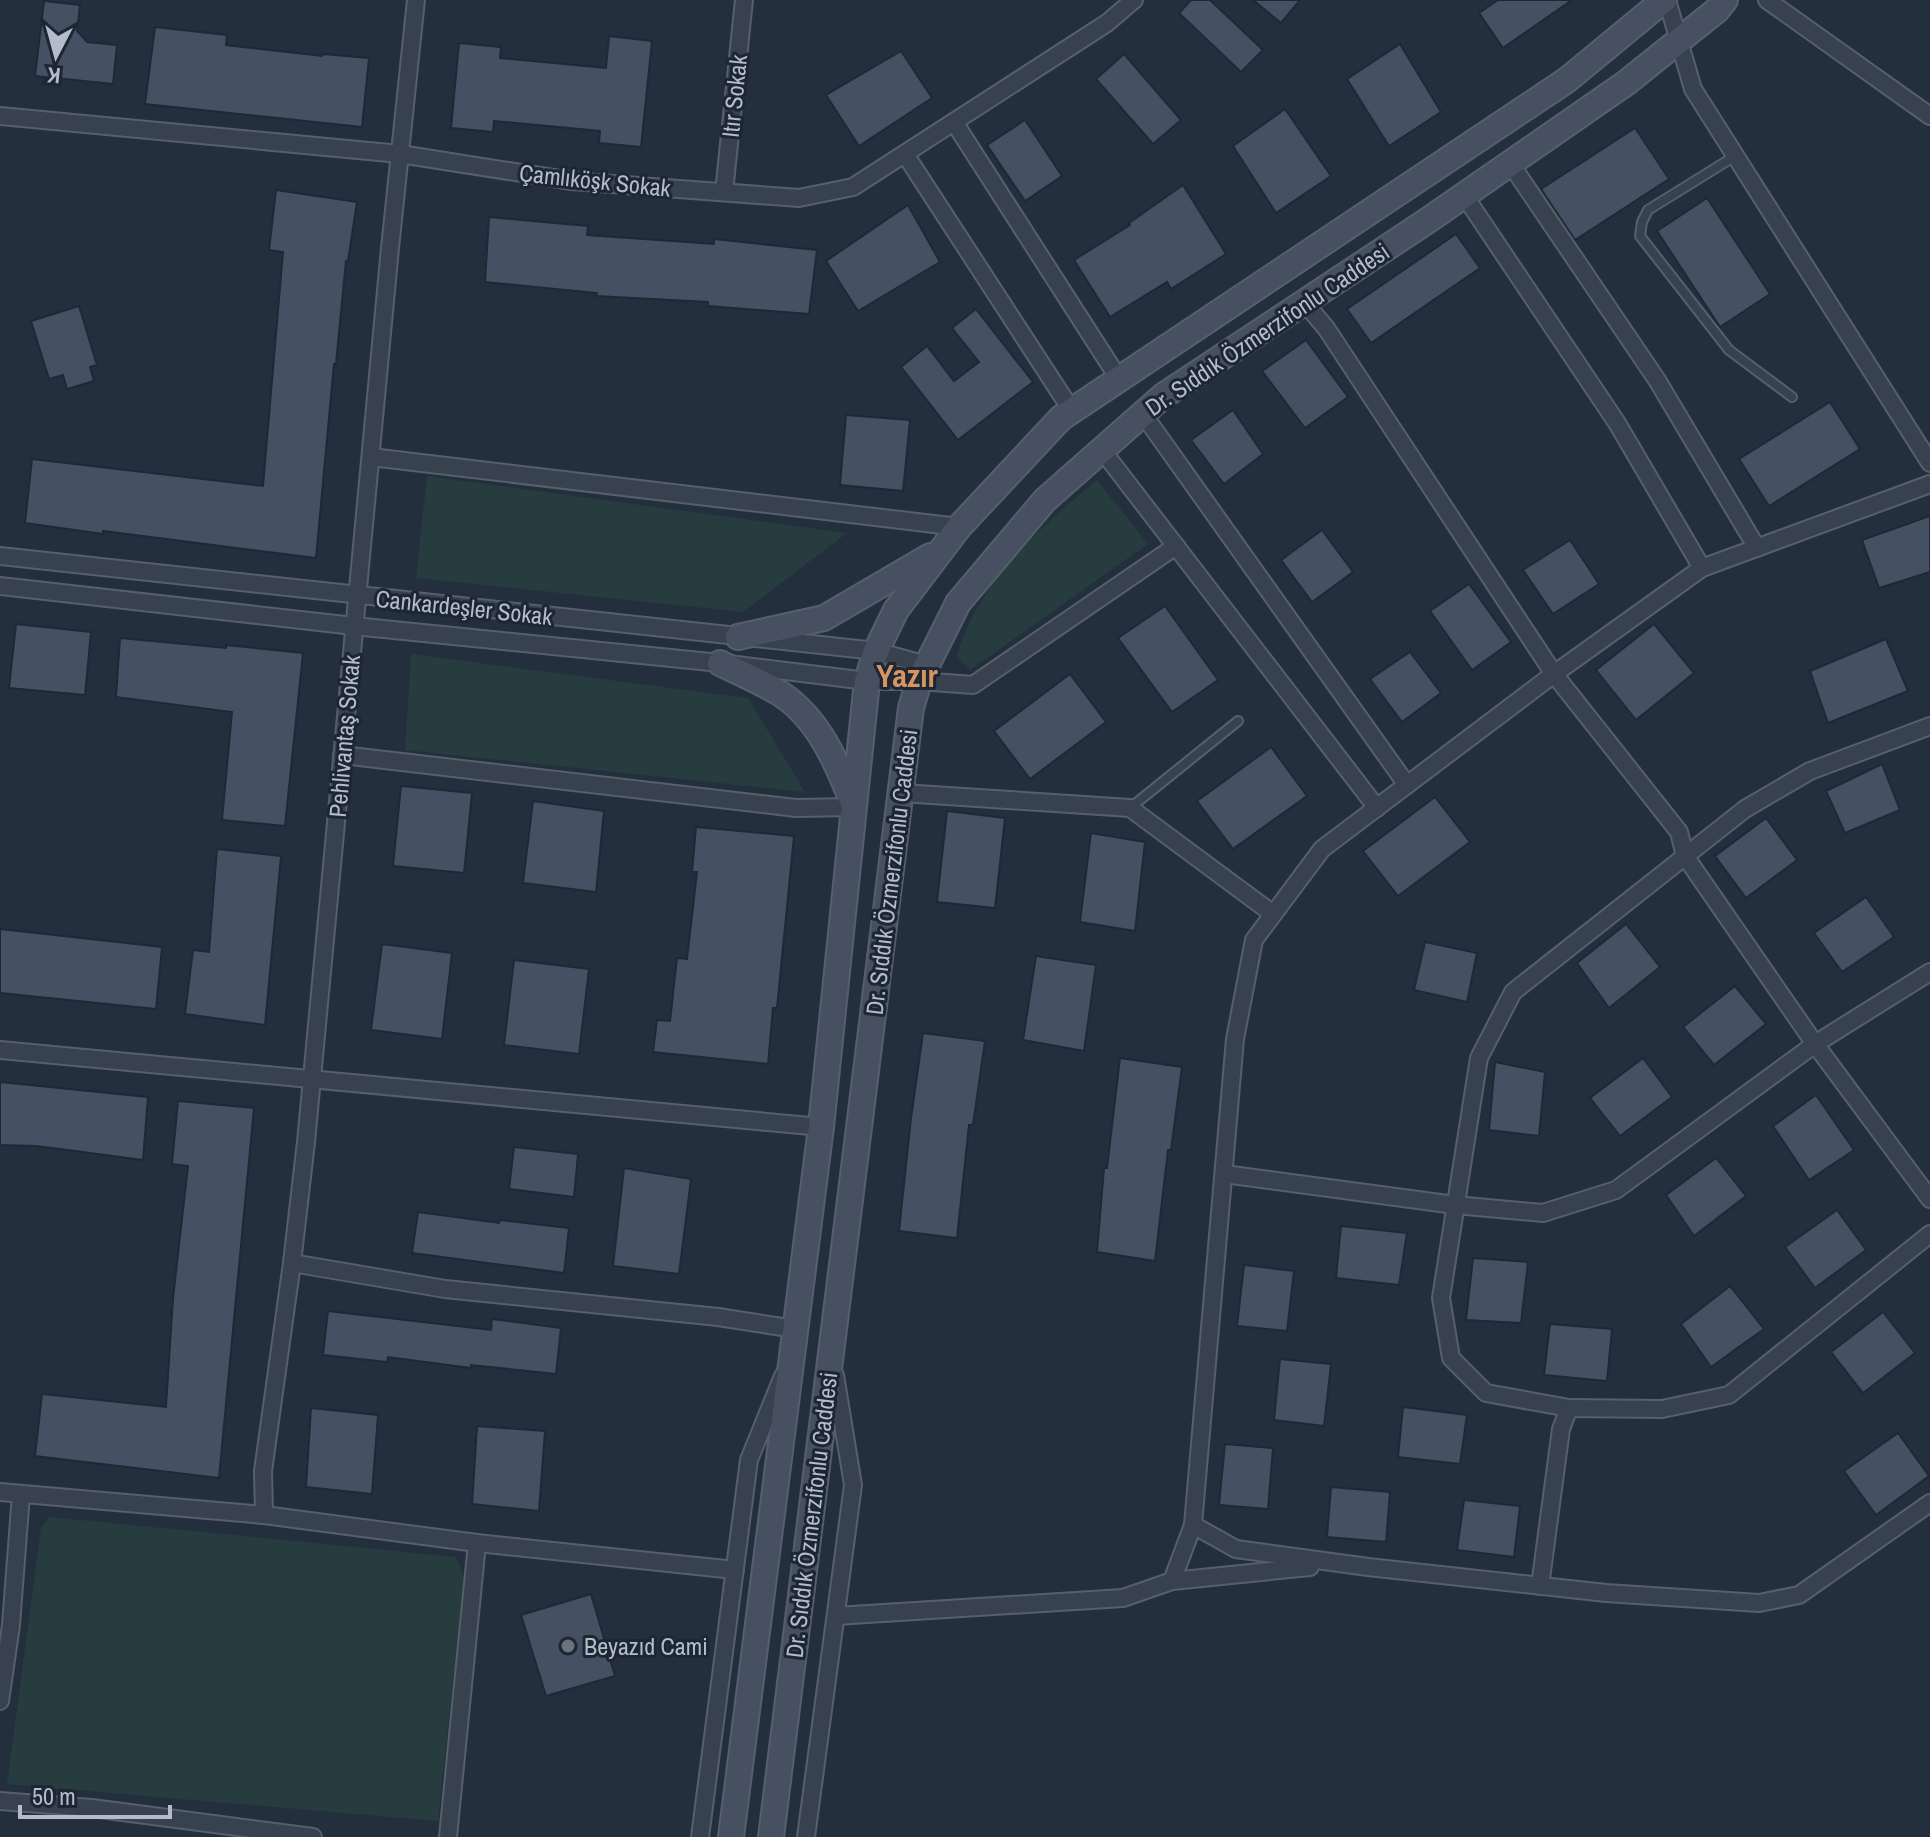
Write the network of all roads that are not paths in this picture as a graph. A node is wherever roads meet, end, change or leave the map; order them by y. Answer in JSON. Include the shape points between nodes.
{"nodes":[{"id":1,"x":416,"y":0,"type":"edge"},
{"id":2,"x":744,"y":0,"type":"edge"},
{"id":3,"x":1134,"y":0,"type":"edge"},
{"id":4,"x":1665,"y":0,"type":"edge"},
{"id":5,"x":1725,"y":0,"type":"edge"},
{"id":6,"x":1767,"y":0,"type":"edge"},
{"id":7,"x":1678,"y":41,"type":"junction"},
{"id":8,"x":0,"y":116,"type":"edge"},
{"id":9,"x":1930,"y":116,"type":"edge"},
{"id":10,"x":954,"y":122,"type":"junction"},
{"id":11,"x":400,"y":154,"type":"junction"},
{"id":12,"x":905,"y":154,"type":"junction"},
{"id":13,"x":1736,"y":155,"type":"junction"},
{"id":14,"x":1510,"y":163,"type":"junction"},
{"id":15,"x":724,"y":192,"type":"junction"},
{"id":16,"x":1464,"y":195,"type":"junction"},
{"id":17,"x":1304,"y":302,"type":"junction"},
{"id":18,"x":1119,"y":379,"type":"junction"},
{"id":19,"x":1792,"y":397,"type":"dead end"},
{"id":20,"x":1072,"y":411,"type":"junction"},
{"id":21,"x":1143,"y":414,"type":"junction"},
{"id":22,"x":1102,"y":450,"type":"junction"},
{"id":23,"x":371,"y":457,"type":"junction"},
{"id":24,"x":1930,"y":463,"type":"edge"},
{"id":25,"x":1930,"y":484,"type":"edge"},
{"id":26,"x":959,"y":527,"type":"junction"},
{"id":27,"x":1176,"y":546,"type":"junction"},
{"id":28,"x":942,"y":548,"type":"junction"},
{"id":29,"x":1757,"y":548,"type":"junction"},
{"id":30,"x":0,"y":556,"type":"edge"},
{"id":31,"x":1702,"y":568,"type":"junction"},
{"id":32,"x":0,"y":586,"type":"edge"},
{"id":33,"x":357,"y":595,"type":"junction"},
{"id":34,"x":354,"y":626,"type":"junction"},
{"id":35,"x":738,"y":637,"type":"junction"},
{"id":36,"x":876,"y":651,"type":"junction"},
{"id":37,"x":720,"y":663,"type":"junction"},
{"id":38,"x":923,"y":673,"type":"junction"},
{"id":39,"x":1554,"y":674,"type":"junction"},
{"id":40,"x":867,"y":681,"type":"junction"},
{"id":41,"x":1238,"y":721,"type":"dead end"},
{"id":42,"x":1930,"y":726,"type":"edge"},
{"id":43,"x":342,"y":755,"type":"junction"},
{"id":44,"x":1407,"y":785,"type":"junction"},
{"id":45,"x":902,"y":793,"type":"junction"},
{"id":46,"x":855,"y":807,"type":"junction"},
{"id":47,"x":1130,"y":808,"type":"junction"},
{"id":48,"x":1377,"y":808,"type":"junction"},
{"id":49,"x":1685,"y":856,"type":"junction"},
{"id":50,"x":1273,"y":914,"type":"junction"},
{"id":51,"x":1930,"y":972,"type":"edge"},
{"id":52,"x":1815,"y":1044,"type":"junction"},
{"id":53,"x":0,"y":1050,"type":"edge"},
{"id":54,"x":312,"y":1079,"type":"junction"},
{"id":55,"x":821,"y":1127,"type":"junction"},
{"id":56,"x":1224,"y":1174,"type":"junction"},
{"id":57,"x":1930,"y":1199,"type":"edge"},
{"id":58,"x":1455,"y":1205,"type":"junction"},
{"id":59,"x":1930,"y":1234,"type":"edge"},
{"id":60,"x":292,"y":1263,"type":"junction"},
{"id":61,"x":794,"y":1341,"type":"junction"},
{"id":62,"x":831,"y":1354,"type":"junction"},
{"id":63,"x":1569,"y":1408,"type":"junction"},
{"id":64,"x":0,"y":1492,"type":"edge"},
{"id":65,"x":21,"y":1494,"type":"junction"},
{"id":66,"x":1930,"y":1503,"type":"edge"},
{"id":67,"x":264,"y":1515,"type":"junction"},
{"id":68,"x":1193,"y":1525,"type":"junction"},
{"id":69,"x":477,"y":1543,"type":"junction"},
{"id":70,"x":1368,"y":1567,"type":"junction"},
{"id":71,"x":735,"y":1570,"type":"junction"},
{"id":72,"x":1172,"y":1581,"type":"junction"},
{"id":73,"x":1540,"y":1586,"type":"junction"},
{"id":74,"x":836,"y":1616,"type":"junction"},
{"id":75,"x":0,"y":1701,"type":"edge"},
{"id":76,"x":0,"y":1801,"type":"edge"},
{"id":77,"x":313,"y":1837,"type":"edge"},
{"id":78,"x":448,"y":1837,"type":"edge"},
{"id":79,"x":700,"y":1837,"type":"edge"},
{"id":80,"x":731,"y":1837,"type":"edge"},
{"id":81,"x":771,"y":1837,"type":"edge"},
{"id":82,"x":806,"y":1837,"type":"edge"}],
"edges":[{"from":1,"to":11,"type":"street","name":"Pehlivantaş Sokak"},
{"from":2,"to":15,"type":"street","name":"Itır Sokak"},
{"from":3,"to":10,"type":"street","name":"Çamlıköşk Sokak"},
{"from":4,"to":7,"type":"street"},
{"from":4,"to":18,"type":"main road","name":"Dr. Sıddık Özmerzifonlu Caddesi","via":[[1567,80]]},
{"from":5,"to":7,"type":"main road","name":"Dr. Sıddık Özmerzifonlu Caddesi"},
{"from":6,"to":9,"type":"street"},
{"from":7,"to":13,"type":"street","via":[[1693,89]]},
{"from":7,"to":14,"type":"main road","name":"Dr. Sıddık Özmerzifonlu Caddesi"},
{"from":8,"to":11,"type":"street","name":"Çamlıköşk Sokak"},
{"from":10,"to":12,"type":"street","name":"Çamlıköşk Sokak"},
{"from":10,"to":18,"type":"street"},
{"from":11,"to":15,"type":"street","name":"Çamlıköşk Sokak","via":[[572,181]]},
{"from":11,"to":23,"type":"street","name":"Pehlivantaş Sokak"},
{"from":12,"to":15,"type":"street","name":"Çamlıköşk Sokak","via":[[853,187],[799,198]]},
{"from":12,"to":20,"type":"street"},
{"from":13,"to":19,"type":"lane","via":[[1648,210],[1640,236],[1729,350]]},
{"from":13,"to":24,"type":"street"},
{"from":14,"to":16,"type":"main road","name":"Dr. Sıddık Özmerzifonlu Caddesi"},
{"from":14,"to":29,"type":"street","via":[[1657,380]]},
{"from":16,"to":17,"type":"main road","name":"Dr. Sıddık Özmerzifonlu Caddesi"},
{"from":16,"to":31,"type":"street","via":[[1617,423]]},
{"from":17,"to":21,"type":"main road","name":"Dr. Sıddık Özmerzifonlu Caddesi"},
{"from":17,"to":39,"type":"street"},
{"from":18,"to":20,"type":"main road","name":"Dr. Sıddık Özmerzifonlu Caddesi"},
{"from":20,"to":26,"type":"main road","name":"Dr. Sıddık Özmerzifonlu Caddesi"},
{"from":21,"to":22,"type":"main road","name":"Dr. Sıddık Özmerzifonlu Caddesi"},
{"from":21,"to":44,"type":"street"},
{"from":22,"to":27,"type":"street"},
{"from":22,"to":38,"type":"main road","name":"Dr. Sıddık Özmerzifonlu Caddesi","via":[[1045,500],[958,603]]},
{"from":23,"to":26,"type":"street"},
{"from":23,"to":33,"type":"street","name":"Pehlivantaş Sokak"},
{"from":25,"to":29,"type":"street"},
{"from":26,"to":28,"type":"main road","name":"Dr. Sıddık Özmerzifonlu Caddesi"},
{"from":27,"to":38,"type":"street","via":[[973,685]]},
{"from":27,"to":48,"type":"street"},
{"from":28,"to":35,"type":"main road","via":[[824,618]]},
{"from":28,"to":36,"type":"main road","name":"Dr. Sıddık Özmerzifonlu Caddesi","via":[[896,610]]},
{"from":29,"to":31,"type":"street"},
{"from":30,"to":33,"type":"street","name":"Cankardeşler Sokak"},
{"from":31,"to":39,"type":"street"},
{"from":32,"to":34,"type":"street","name":"Cankardeşler Sokak"},
{"from":33,"to":34,"type":"street","name":"Pehlivantaş Sokak"},
{"from":33,"to":35,"type":"street","name":"Cankardeşler Sokak"},
{"from":34,"to":37,"type":"street","name":"Cankardeşler Sokak"},
{"from":34,"to":43,"type":"street","name":"Pehlivantaş Sokak"},
{"from":35,"to":36,"type":"street","name":"Cankardeşler Sokak"},
{"from":36,"to":38,"type":"street","name":"Cankardeşler Sokak"},
{"from":36,"to":40,"type":"main road","name":"Dr. Sıddık Özmerzifonlu Caddesi"},
{"from":37,"to":40,"type":"street","name":"Cankardeşler Sokak"},
{"from":37,"to":46,"type":"main road","via":[[783,695],[814,724]]},
{"from":38,"to":40,"type":"street","name":"Cankardeşler Sokak"},
{"from":38,"to":45,"type":"main road","name":"Dr. Sıddık Özmerzifonlu Caddesi","via":[[911,708]]},
{"from":39,"to":44,"type":"street"},
{"from":39,"to":49,"type":"street","via":[[1679,832]]},
{"from":40,"to":46,"type":"main road","name":"Dr. Sıddık Özmerzifonlu Caddesi"},
{"from":41,"to":47,"type":"lane"},
{"from":42,"to":49,"type":"street","via":[[1810,771],[1745,809]]},
{"from":43,"to":46,"type":"street","via":[[796,808]]},
{"from":43,"to":54,"type":"street","name":"Pehlivantaş Sokak"},
{"from":44,"to":48,"type":"street"},
{"from":45,"to":47,"type":"street"},
{"from":45,"to":62,"type":"main road","name":"Dr. Sıddık Özmerzifonlu Caddesi"},
{"from":46,"to":55,"type":"main road","name":"Dr. Sıddık Özmerzifonlu Caddesi"},
{"from":47,"to":50,"type":"street"},
{"from":48,"to":50,"type":"street","via":[[1322,849]]},
{"from":49,"to":52,"type":"street"},
{"from":49,"to":58,"type":"street","via":[[1513,992],[1479,1058]]},
{"from":50,"to":56,"type":"street","via":[[1254,940],[1238,1025]]},
{"from":51,"to":52,"type":"street"},
{"from":52,"to":57,"type":"street"},
{"from":52,"to":58,"type":"street","via":[[1616,1190],[1543,1213]]},
{"from":53,"to":54,"type":"street"},
{"from":54,"to":55,"type":"street"},
{"from":54,"to":60,"type":"street","name":"Pehlivantaş Sokak"},
{"from":55,"to":61,"type":"main road","name":"Dr. Sıddık Özmerzifonlu Caddesi"},
{"from":56,"to":58,"type":"street"},
{"from":56,"to":68,"type":"street"},
{"from":58,"to":63,"type":"street","via":[[1441,1298],[1451,1358],[1486,1393]]},
{"from":59,"to":63,"type":"street","via":[[1729,1395],[1662,1409]]},
{"from":60,"to":61,"type":"street","via":[[445,1289],[718,1317]]},
{"from":60,"to":67,"type":"street","name":"Pehlivantaş Sokak","via":[[263,1471]]},
{"from":61,"to":71,"type":"street","via":[[749,1460]]},
{"from":61,"to":80,"type":"main road","name":"Dr. Sıddık Özmerzifonlu Caddesi"},
{"from":62,"to":74,"type":"street","via":[[853,1485]]},
{"from":62,"to":81,"type":"main road","name":"Dr. Sıddık Özmerzifonlu Caddesi"},
{"from":63,"to":73,"type":"street","via":[[1561,1429]]},
{"from":64,"to":65,"type":"street"},
{"from":65,"to":67,"type":"street"},
{"from":65,"to":75,"type":"street"},
{"from":66,"to":73,"type":"street","via":[[1799,1595],[1759,1603]]},
{"from":67,"to":69,"type":"street"},
{"from":68,"to":70,"type":"street","via":[[1236,1549]]},
{"from":68,"to":72,"type":"street"},
{"from":69,"to":71,"type":"street"},
{"from":69,"to":78,"type":"street"},
{"from":70,"to":72,"type":"street","via":[[1290,1568]]},
{"from":70,"to":73,"type":"street"},
{"from":71,"to":79,"type":"street"},
{"from":72,"to":74,"type":"street","via":[[1123,1598]]},
{"from":74,"to":82,"type":"street"},
{"from":76,"to":77,"type":"street"}]}
